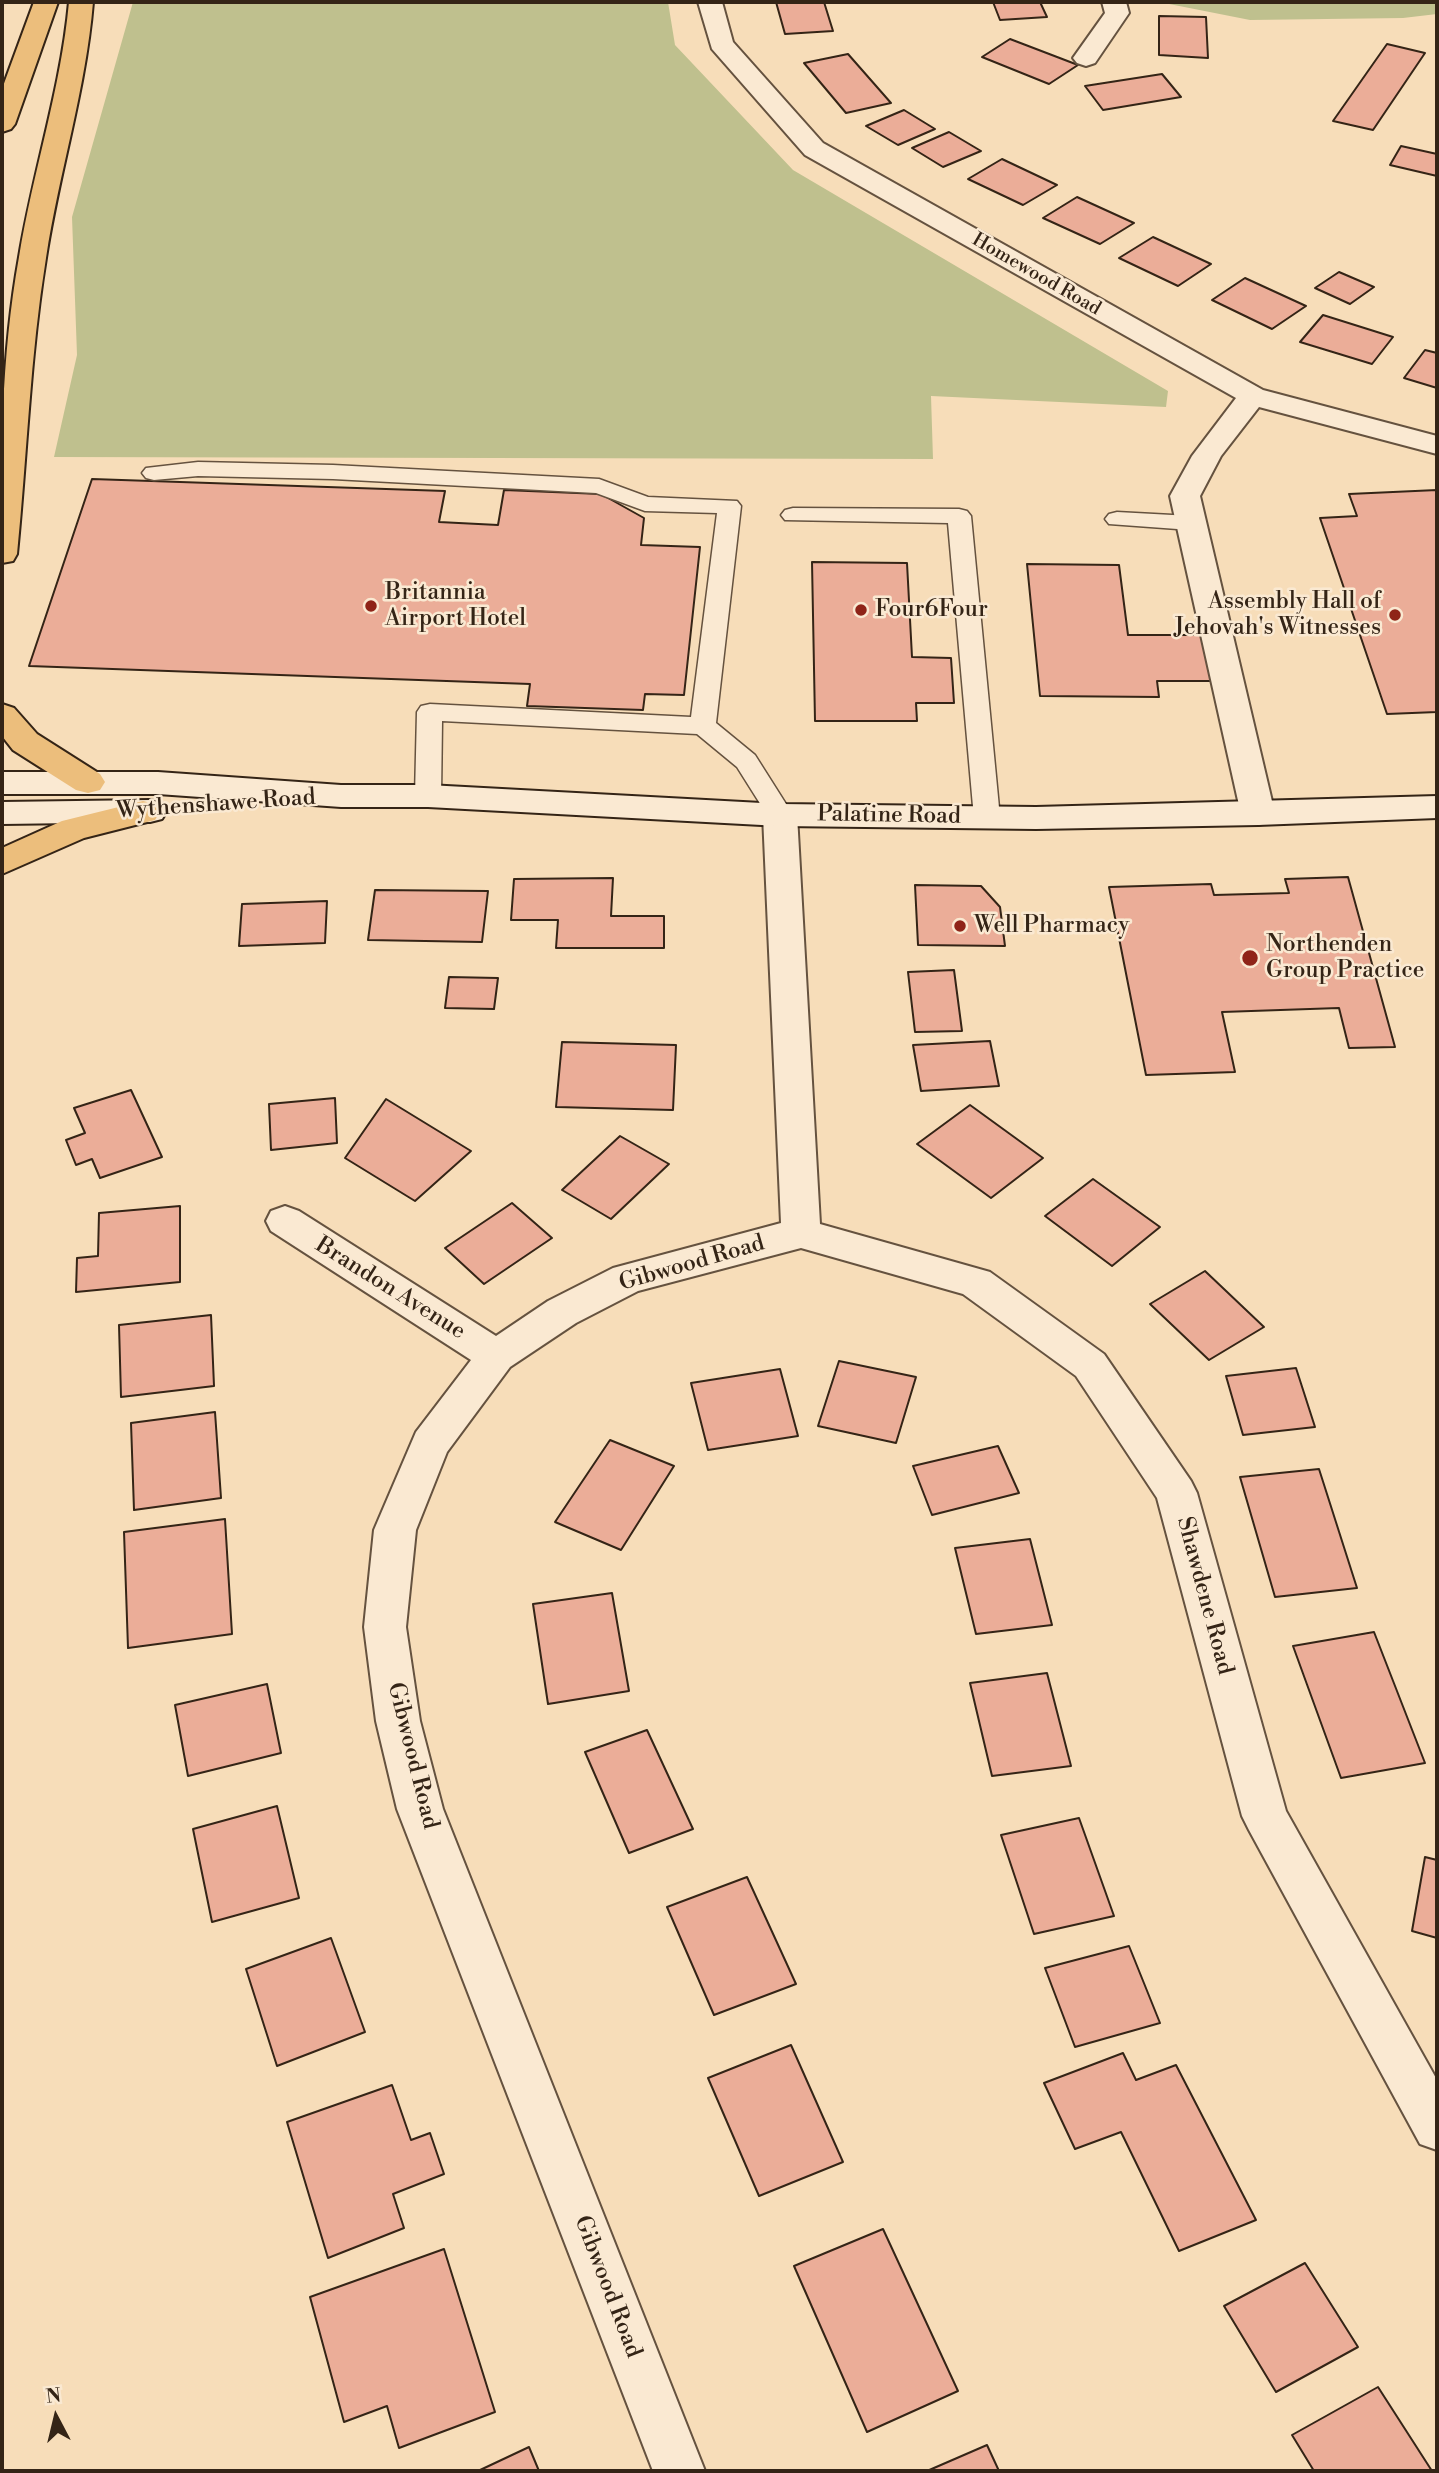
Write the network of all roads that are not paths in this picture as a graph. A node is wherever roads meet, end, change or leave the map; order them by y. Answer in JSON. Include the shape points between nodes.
{"nodes":[{"id":1,"x":46,"y":2,"type":"edge"},
{"id":2,"x":80,"y":2,"type":"edge"},
{"id":3,"x":710,"y":2,"type":"edge"},
{"id":4,"x":1114,"y":2,"type":"edge"},
{"id":5,"x":1086,"y":58,"type":"dead end"},
{"id":6,"x":2,"y":124,"type":"edge"},
{"id":7,"x":1252,"y":396,"type":"junction"},
{"id":8,"x":1437,"y":445,"type":"edge"},
{"id":9,"x":154,"y":473,"type":"dead end"},
{"id":10,"x":793,"y":514,"type":"dead end"},
{"id":11,"x":1117,"y":519,"type":"dead end"},
{"id":12,"x":1191,"y":523,"type":"junction"},
{"id":13,"x":2,"y":554,"type":"edge"},
{"id":14,"x":2,"y":715,"type":"edge"},
{"id":15,"x":703,"y":726,"type":"junction"},
{"id":16,"x":88,"y":782,"type":"junction"},
{"id":17,"x":2,"y":783,"type":"edge"},
{"id":18,"x":341,"y":796,"type":"junction"},
{"id":19,"x":428,"y":796,"type":"junction"},
{"id":20,"x":1437,"y":807,"type":"edge"},
{"id":21,"x":143,"y":812,"type":"junction"},
{"id":22,"x":2,"y":813,"type":"edge"},
{"id":23,"x":780,"y":814,"type":"junction"},
{"id":24,"x":1258,"y":814,"type":"junction"},
{"id":25,"x":987,"y":818,"type":"junction"},
{"id":26,"x":2,"y":862,"type":"edge"},
{"id":27,"x":285,"y":1222,"type":"dead end"},
{"id":28,"x":800,"y":1233,"type":"junction"},
{"id":29,"x":496,"y":1356,"type":"junction"},
{"id":30,"x":1437,"y":2127,"type":"edge"},
{"id":31,"x":679,"y":2471,"type":"edge"}],
"edges":[{"from":1,"to":6,"type":"highway"},
{"from":2,"to":13,"type":"highway","via":[[79,41],[33,256]]},
{"from":3,"to":7,"type":"street","name":"Homewood Road","via":[[721,44],[814,149]]},
{"from":4,"to":5,"type":"street","via":[[1117,13]]},
{"from":7,"to":8,"type":"street","name":"Homewood Road"},
{"from":7,"to":12,"type":"street","via":[[1199,464],[1185,496]]},
{"from":9,"to":15,"type":"lane","via":[[198,469],[333,472],[599,486],[645,504],[729,506]]},
{"from":10,"to":25,"type":"lane","via":[[958,516]]},
{"from":11,"to":12,"type":"lane"},
{"from":12,"to":24,"type":"street"},
{"from":14,"to":16,"type":"highway","via":[[25,742]]},
{"from":15,"to":19,"type":"lane","via":[[430,712]]},
{"from":15,"to":23,"type":"lane","via":[[746,761]]},
{"from":16,"to":17,"type":"street","name":"Wythenshawe Road"},
{"from":16,"to":18,"type":"street","name":"Wythenshawe Road"},
{"from":18,"to":19,"type":"street","name":"Palatine Road"},
{"from":18,"to":21,"type":"street","name":"Wythenshawe Road"},
{"from":19,"to":23,"type":"street","name":"Palatine Road"},
{"from":20,"to":24,"type":"street","name":"Palatine Road"},
{"from":21,"to":22,"type":"street","name":"Wythenshawe Road"},
{"from":21,"to":26,"type":"highway","via":[[74,829]]},
{"from":23,"to":25,"type":"street","name":"Palatine Road"},
{"from":23,"to":28,"type":"street"},
{"from":24,"to":25,"type":"street","name":"Palatine Road"},
{"from":27,"to":29,"type":"street","name":"Brandon Avenue"},
{"from":28,"to":29,"type":"street","name":"Gibwood Road","via":[[627,1279],[562,1312]]},
{"from":28,"to":30,"type":"street","name":"Shawdene Road","via":[[976,1283],[1090,1365],[1176,1493],[1265,1816]]},
{"from":29,"to":31,"type":"street","name":"Gibwood Road","via":[[430,1444],[395,1530],[385,1626],[398,1721],[420,1809]]}]}
